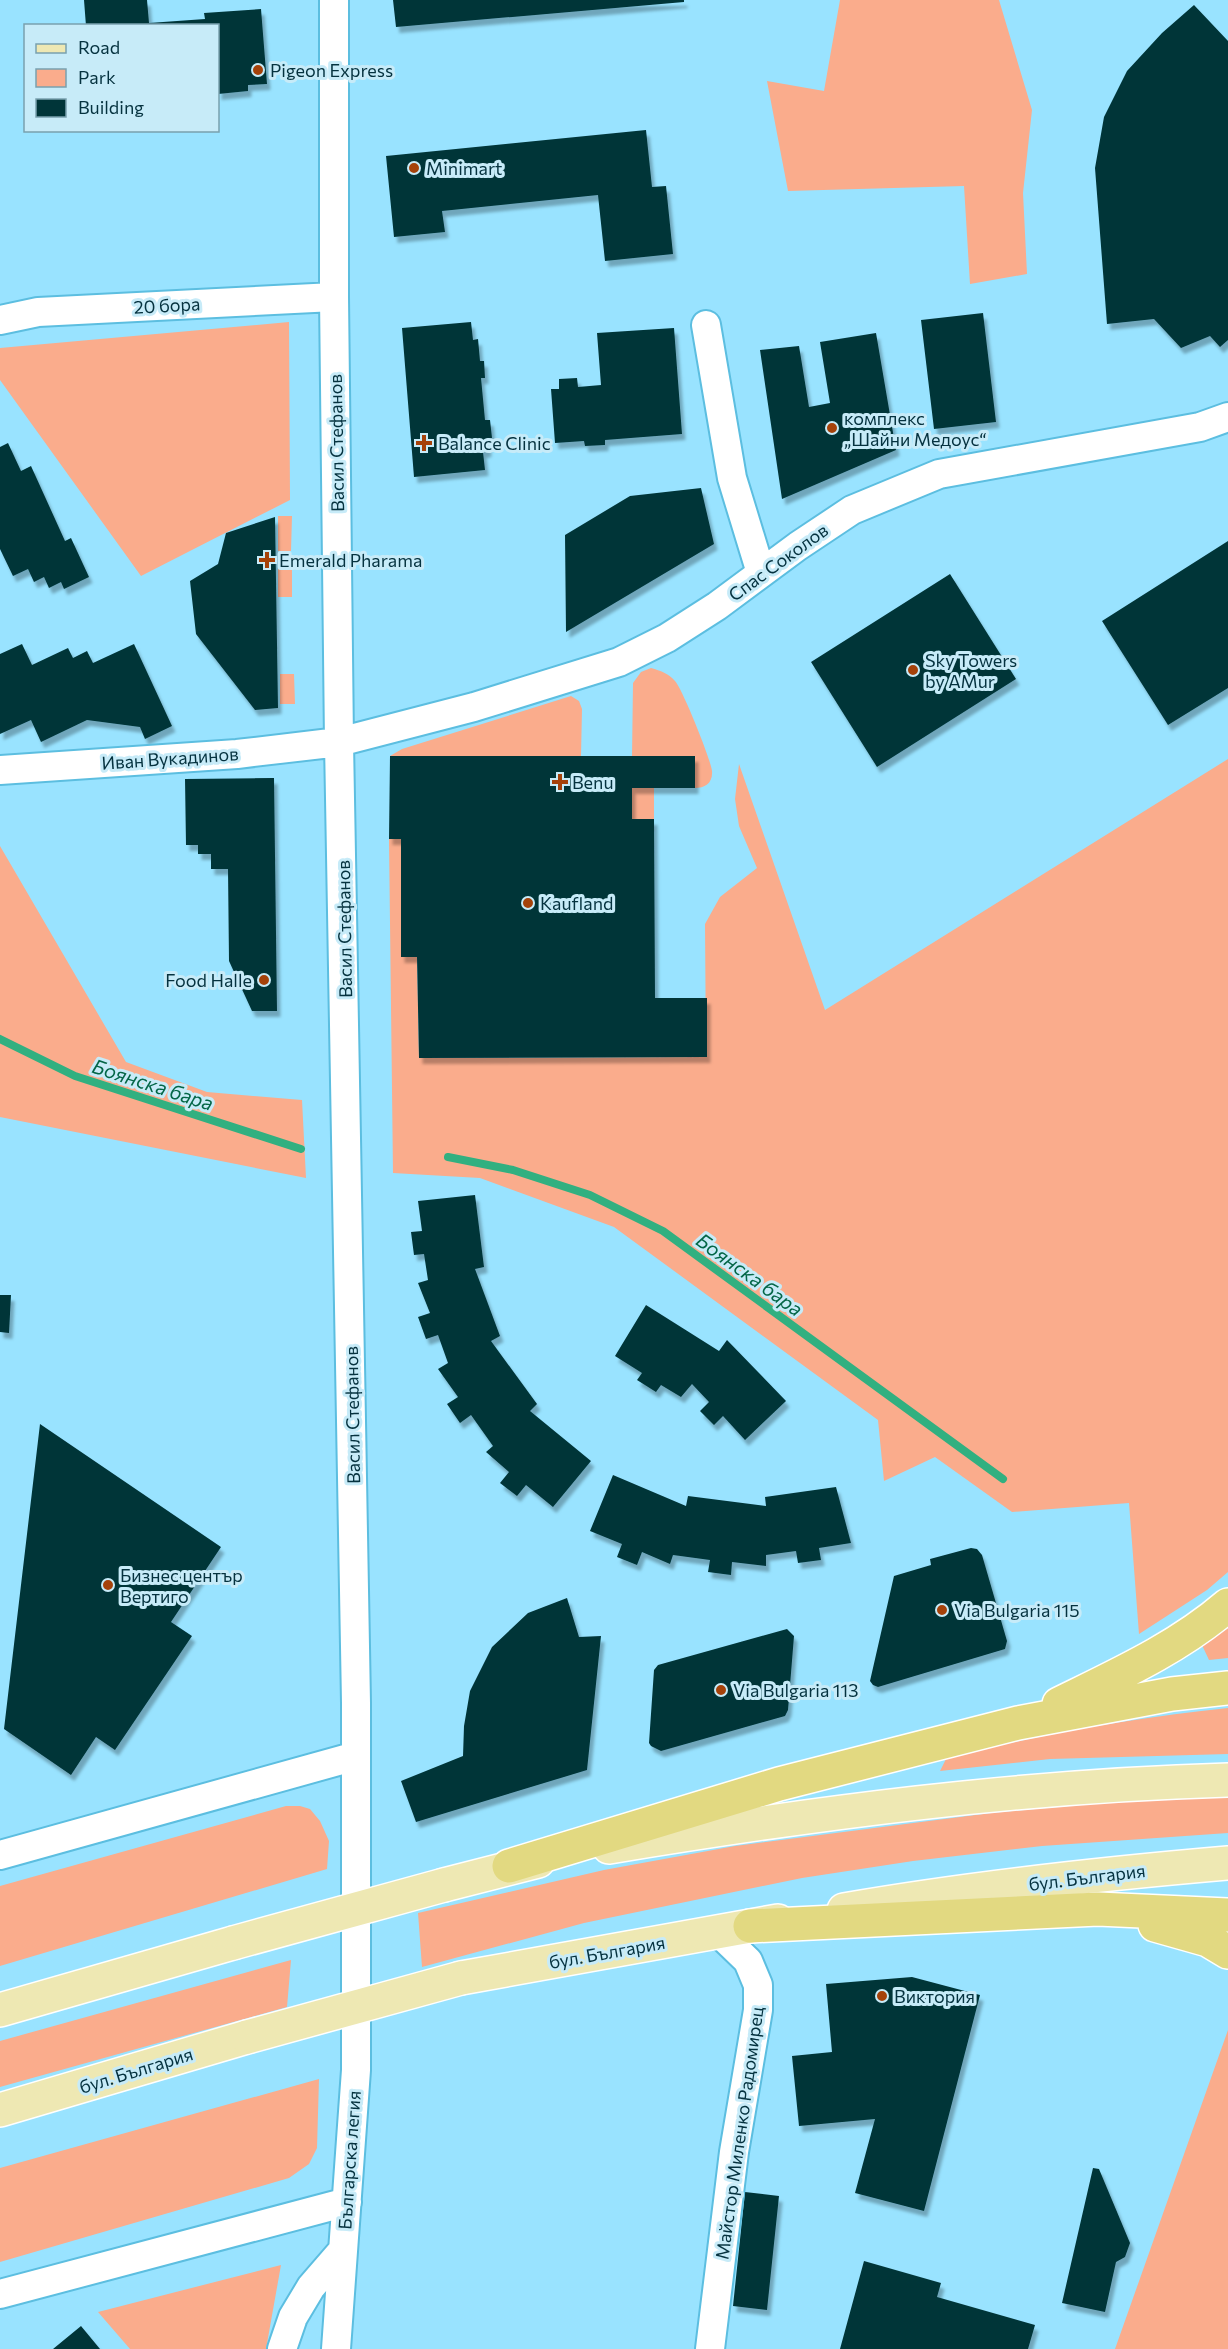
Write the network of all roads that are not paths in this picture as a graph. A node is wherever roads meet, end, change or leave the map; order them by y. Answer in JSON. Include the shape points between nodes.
{"nodes":[{"id":1,"x":334,"y":0,"type":"edge"},
{"id":2,"x":334,"y":297,"type":"junction"},
{"id":3,"x":0,"y":320,"type":"edge"},
{"id":4,"x":706,"y":325,"type":"dead end"},
{"id":5,"x":1228,"y":417,"type":"edge"},
{"id":6,"x":761,"y":573,"type":"junction"},
{"id":7,"x":339,"y":742,"type":"junction"},
{"id":8,"x":0,"y":770,"type":"edge"},
{"id":9,"x":1228,"y":1605,"type":"edge"},
{"id":10,"x":1228,"y":1688,"type":"edge"},
{"id":11,"x":1018,"y":1723,"type":"junction"},
{"id":12,"x":356,"y":1756,"type":"junction"},
{"id":13,"x":1228,"y":1780,"type":"edge"},
{"id":14,"x":0,"y":1855,"type":"edge"},
{"id":15,"x":356,"y":1859,"type":"joint"},
{"id":16,"x":1228,"y":1863,"type":"edge"},
{"id":17,"x":510,"y":1866,"type":"junction"},
{"id":18,"x":1098,"y":1909,"type":"junction"},
{"id":19,"x":1228,"y":1915,"type":"edge"},
{"id":20,"x":750,"y":1926,"type":"junction"},
{"id":21,"x":718,"y":1932,"type":"junction"},
{"id":22,"x":1228,"y":1952,"type":"edge"},
{"id":23,"x":0,"y":2010,"type":"edge"},
{"id":24,"x":0,"y":2110,"type":"edge"},
{"id":25,"x":347,"y":2202,"type":"junction"},
{"id":26,"x":343,"y":2250,"type":"junction"},
{"id":27,"x":0,"y":2294,"type":"edge"},
{"id":28,"x":282,"y":2349,"type":"edge"},
{"id":29,"x":336,"y":2349,"type":"edge"},
{"id":30,"x":710,"y":2349,"type":"edge"}],
"edges":[{"from":1,"to":2,"type":"street","name":"Васил Стефанов"},
{"from":2,"to":3,"type":"street","name":"20 бора","via":[[38,312]]},
{"from":2,"to":7,"type":"street","name":"Васил Стефанов"},
{"from":4,"to":6,"type":"street","via":[[732,478]]},
{"from":5,"to":6,"type":"street","name":"Спас Соколов","via":[[1200,427],[939,474],[852,510]]},
{"from":6,"to":7,"type":"street","name":"Спас Соколов","via":[[667,638],[619,662],[474,707]]},
{"from":7,"to":8,"type":"street","name":"Иван Вукадинов","via":[[237,754]]},
{"from":7,"to":12,"type":"street","name":"Васил Стефанов"},
{"from":9,"to":11,"type":"highway","via":[[1207,1623],[1141,1664]]},
{"from":10,"to":11,"type":"highway","via":[[1172,1694]]},
{"from":11,"to":17,"type":"highway","via":[[779,1784]]},
{"from":12,"to":14,"type":"street"},
{"from":12,"to":15,"type":"street","name":"Васил Стефанов"},
{"from":13,"to":17,"type":"main road","via":[[1130,1783],[868,1809],[604,1847]]},
{"from":15,"to":25,"type":"street","name":"Българска легия","via":[[356,2070]]},
{"from":16,"to":20,"type":"main road","name":"бул. България","via":[[921,1897]]},
{"from":17,"to":23,"type":"main road","bridge":true},
{"from":18,"to":19,"type":"highway"},
{"from":18,"to":20,"type":"highway"},
{"from":18,"to":22,"type":"highway","via":[[1208,1940]]},
{"from":20,"to":21,"type":"main road","name":"бул. България"},
{"from":21,"to":24,"type":"main road","name":"бул. България","bridge":true,"via":[[461,1978]]},
{"from":21,"to":30,"type":"street","name":"Майстор Миленко Радомирец","via":[[748,1961],[758,1985],[758,2010],[734,2152]]},
{"from":25,"to":26,"type":"street","name":"Българска легия"},
{"from":25,"to":27,"type":"street"},
{"from":26,"to":28,"type":"street","name":"Българска легия","via":[[311,2287],[293,2317]]},
{"from":26,"to":29,"type":"street","name":"Българска легия"}]}
